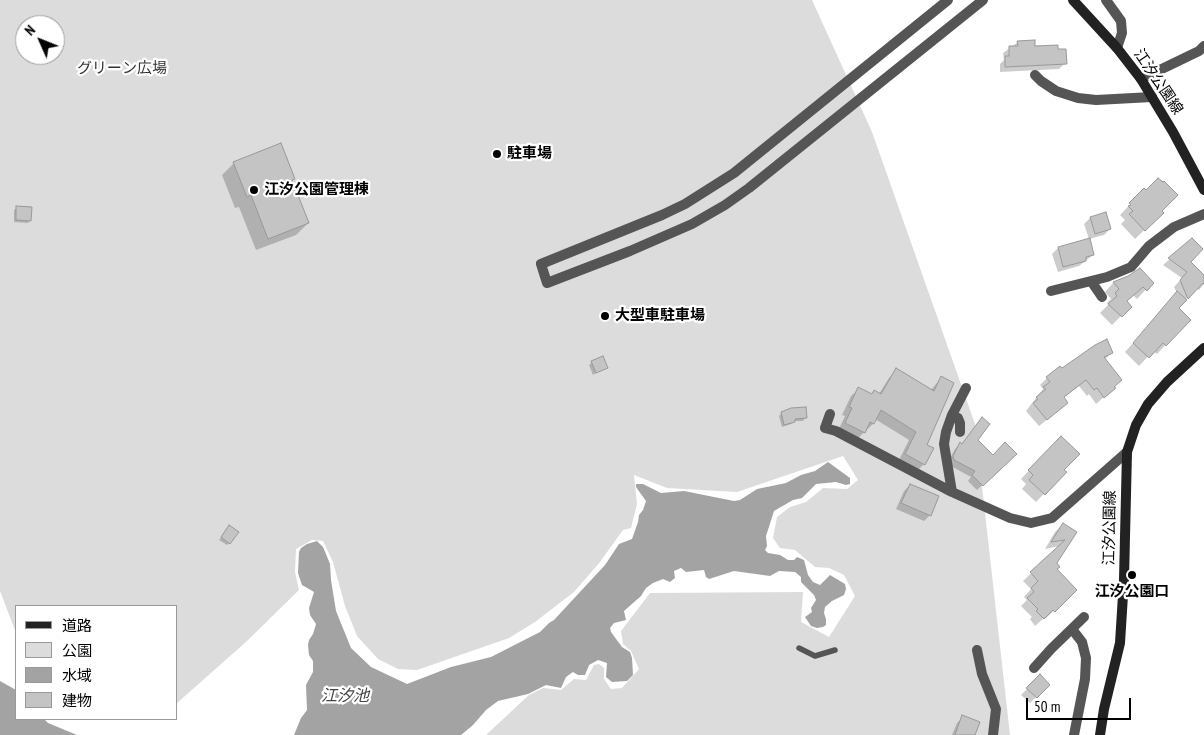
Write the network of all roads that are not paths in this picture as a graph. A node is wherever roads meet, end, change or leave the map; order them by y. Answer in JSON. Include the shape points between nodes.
{"nodes":[{"id":1,"x":948,"y":0,"type":"edge"},
{"id":2,"x":983,"y":0,"type":"edge"},
{"id":3,"x":1073,"y":0,"type":"edge"},
{"id":4,"x":1106,"y":0,"type":"edge"},
{"id":5,"x":1204,"y":46,"type":"edge"},
{"id":6,"x":1117,"y":48,"type":"junction"},
{"id":7,"x":1035,"y":75,"type":"dead end"},
{"id":8,"x":1141,"y":79,"type":"junction"},
{"id":9,"x":1152,"y":97,"type":"junction"},
{"id":10,"x":1204,"y":190,"type":"edge"},
{"id":11,"x":1204,"y":214,"type":"edge"},
{"id":12,"x":1091,"y":281,"type":"junction"},
{"id":13,"x":1051,"y":291,"type":"dead end"},
{"id":14,"x":1102,"y":297,"type":"dead end"},
{"id":15,"x":1204,"y":348,"type":"edge"},
{"id":16,"x":966,"y":388,"type":"dead end"},
{"id":17,"x":830,"y":414,"type":"dead end"},
{"id":18,"x":952,"y":415,"type":"junction"},
{"id":19,"x":960,"y":432,"type":"dead end"},
{"id":20,"x":1127,"y":452,"type":"junction"},
{"id":21,"x":952,"y":492,"type":"junction"},
{"id":22,"x":1084,"y":617,"type":"dead end"},
{"id":23,"x":1072,"y":629,"type":"junction"},
{"id":24,"x":799,"y":648,"type":"dead end"},
{"id":25,"x":834,"y":650,"type":"dead end"},
{"id":26,"x":977,"y":650,"type":"dead end"},
{"id":27,"x":1034,"y":668,"type":"dead end"},
{"id":28,"x":993,"y":735,"type":"edge"},
{"id":29,"x":1074,"y":735,"type":"edge"},
{"id":30,"x":1100,"y":735,"type":"edge"}],
"edges":[{"from":1,"to":2,"type":"street","via":[[734,173],[669,212],[541,264],[547,283],[692,224],[725,205]]},
{"from":3,"to":6,"type":"main road","name":"江汐公園線"},
{"from":4,"to":6,"type":"street","via":[[1121,21],[1122,33]]},
{"from":5,"to":8,"type":"street"},
{"from":6,"to":8,"type":"main road","name":"江汐公園線"},
{"from":7,"to":9,"type":"street","via":[[1056,91],[1078,98]]},
{"from":8,"to":9,"type":"main road","name":"江汐公園線"},
{"from":9,"to":10,"type":"main road","name":"江汐公園線"},
{"from":11,"to":12,"type":"street","via":[[1174,227],[1130,267]]},
{"from":12,"to":13,"type":"street"},
{"from":12,"to":14,"type":"street"},
{"from":15,"to":20,"type":"main road","name":"江汐公園線","via":[[1148,404],[1136,425]]},
{"from":16,"to":18,"type":"street"},
{"from":17,"to":21,"type":"street","via":[[825,428]]},
{"from":18,"to":19,"type":"street","via":[[958,418]]},
{"from":18,"to":21,"type":"street","via":[[944,444]]},
{"from":20,"to":21,"type":"street","via":[[1052,518],[1045,520],[1031,523],[1010,518]]},
{"from":20,"to":30,"type":"main road","name":"江汐公園線","via":[[1120,643]]},
{"from":22,"to":23,"type":"street"},
{"from":23,"to":27,"type":"street"},
{"from":23,"to":29,"type":"street","via":[[1082,642],[1086,658]]},
{"from":24,"to":25,"type":"lane","via":[[815,656]]},
{"from":26,"to":28,"type":"street","via":[[982,674],[996,709]]}]}
